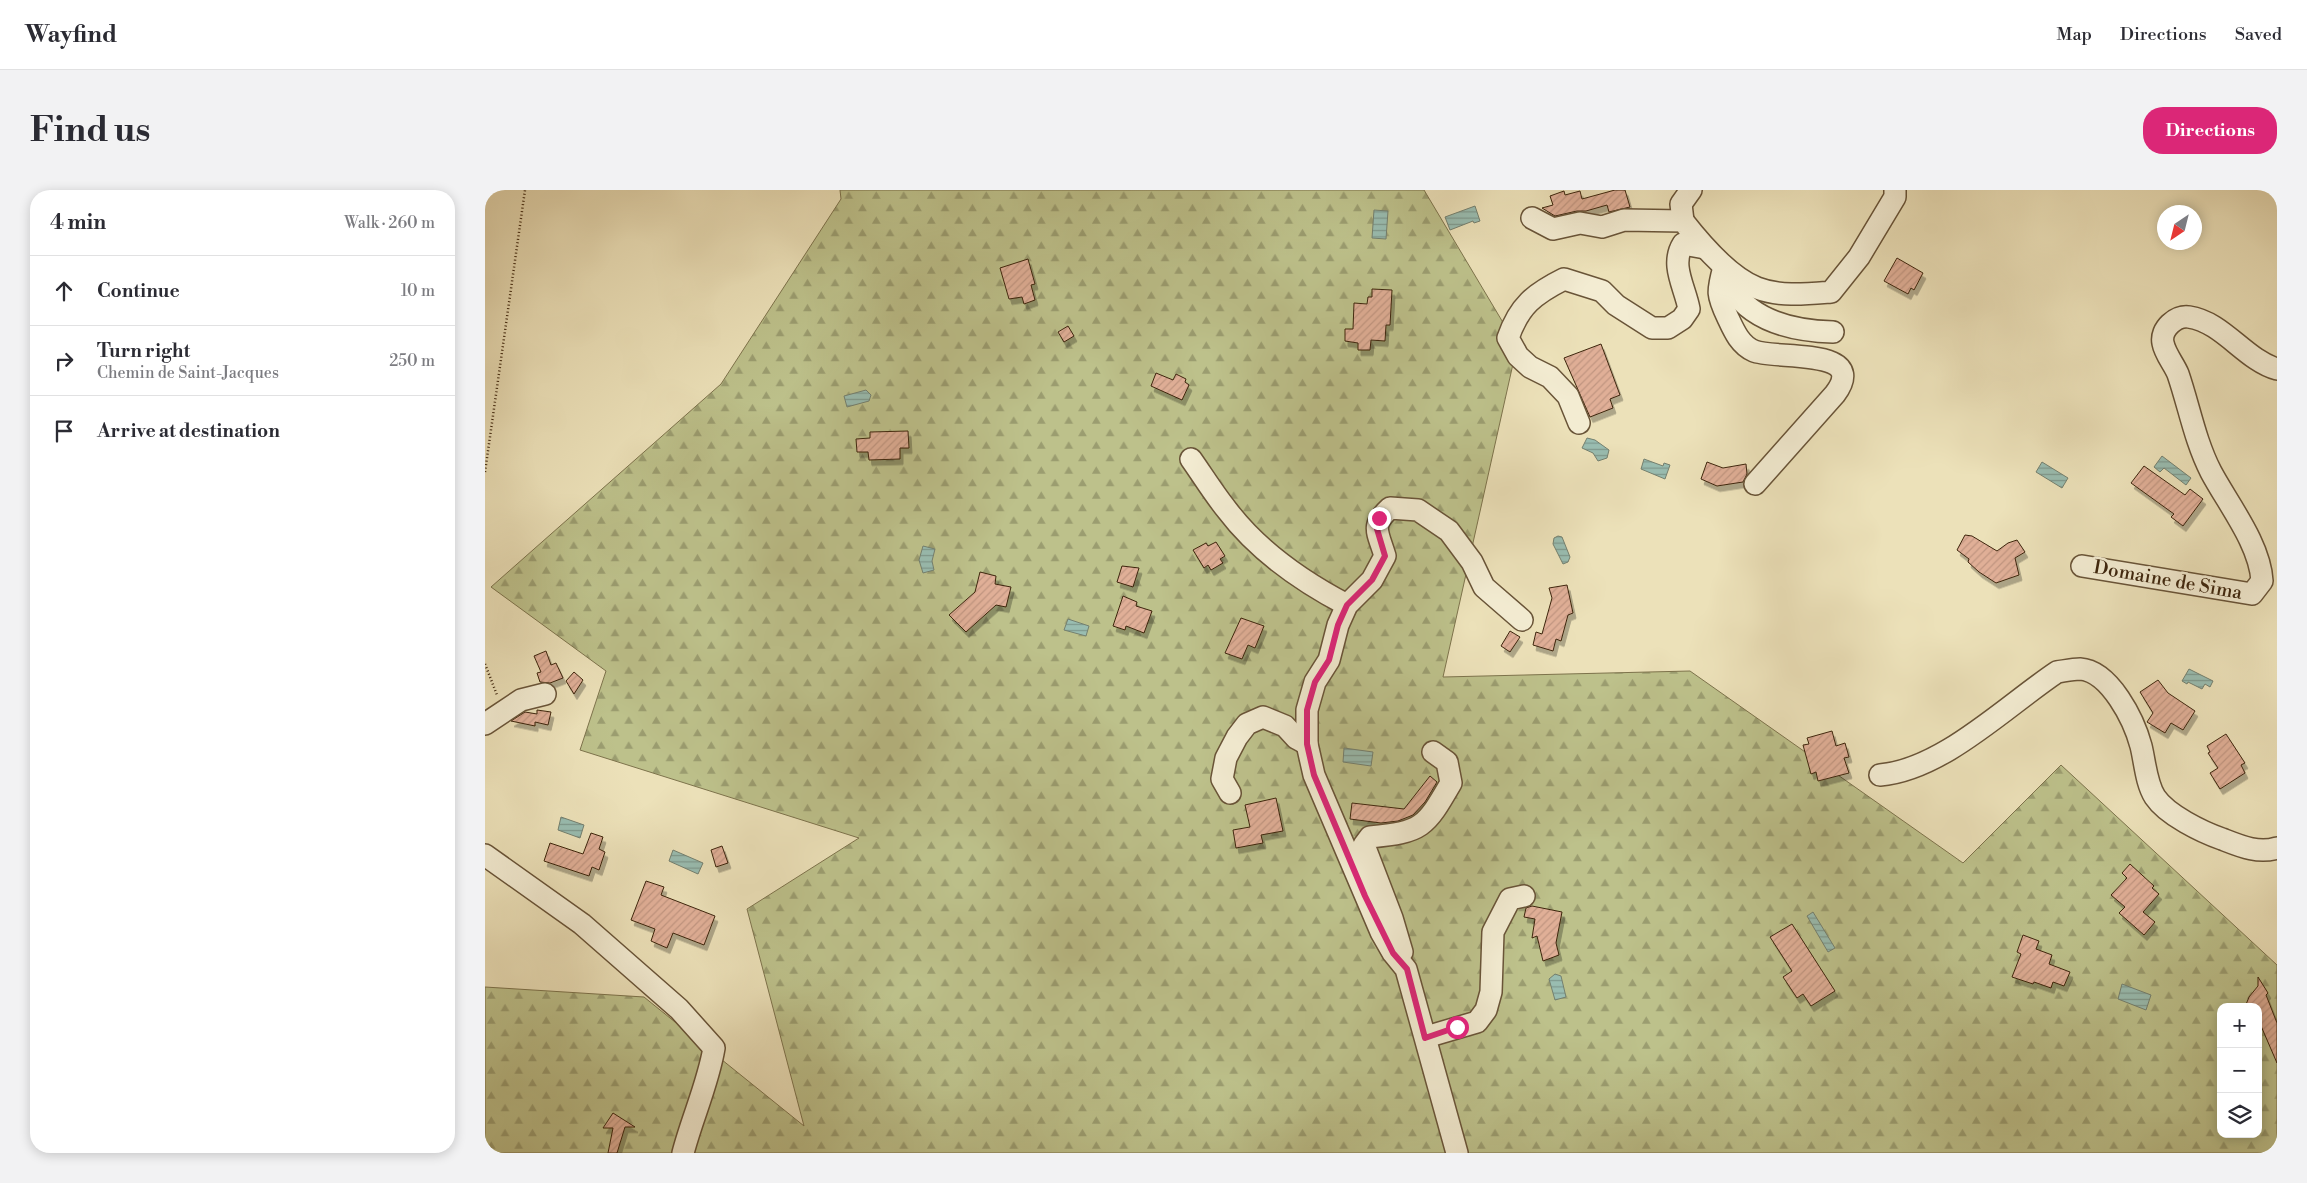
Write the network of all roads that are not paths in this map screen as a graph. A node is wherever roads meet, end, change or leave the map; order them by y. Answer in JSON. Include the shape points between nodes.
{"nodes":[{"id":1,"x":1691,"y":190,"type":"edge"},
{"id":2,"x":1895,"y":190,"type":"edge"},
{"id":3,"x":1532,"y":218,"type":"dead end"},
{"id":4,"x":1683,"y":221,"type":"junction"},
{"id":5,"x":1702,"y":244,"type":"junction"},
{"id":6,"x":1724,"y":267,"type":"junction"},
{"id":7,"x":1833,"y":332,"type":"dead end"},
{"id":8,"x":2277,"y":369,"type":"edge"},
{"id":9,"x":1579,"y":423,"type":"dead end"},
{"id":10,"x":1191,"y":459,"type":"dead end"},
{"id":11,"x":1755,"y":484,"type":"dead end"},
{"id":12,"x":2082,"y":566,"type":"dead end"},
{"id":13,"x":1347,"y":605,"type":"junction"},
{"id":14,"x":1522,"y":620,"type":"dead end"},
{"id":15,"x":545,"y":694,"type":"dead end"},
{"id":16,"x":485,"y":724,"type":"edge"},
{"id":17,"x":1307,"y":744,"type":"junction"},
{"id":18,"x":1433,"y":752,"type":"dead end"},
{"id":19,"x":1880,"y":775,"type":"dead end"},
{"id":20,"x":1230,"y":793,"type":"dead end"},
{"id":21,"x":2277,"y":848,"type":"edge"},
{"id":22,"x":485,"y":855,"type":"edge"},
{"id":23,"x":1524,"y":896,"type":"dead end"},
{"id":24,"x":1407,"y":969,"type":"junction"},
{"id":25,"x":1425,"y":1038,"type":"junction"},
{"id":26,"x":683,"y":1153,"type":"edge"},
{"id":27,"x":1457,"y":1153,"type":"edge"}],
"edges":[{"from":1,"to":4,"type":"street","via":[[1681,204]]},
{"from":2,"to":6,"type":"street","via":[[1895,197],[1859,257],[1831,292],[1794,295],[1757,288]]},
{"from":3,"to":4,"type":"street","via":[[1553,229],[1581,223],[1602,227],[1624,220]]},
{"from":4,"to":5,"type":"street"},
{"from":5,"to":6,"type":"street"},
{"from":5,"to":9,"type":"street","via":[[1683,244],[1678,252],[1678,274],[1689,309],[1669,328],[1651,328],[1616,305],[1602,291],[1564,279],[1539,291],[1525,305],[1508,338],[1518,356],[1550,377],[1568,396]]},
{"from":6,"to":7,"type":"street","via":[[1732,288],[1743,301],[1774,322],[1795,329]]},
{"from":6,"to":11,"type":"street","via":[[1718,290],[1720,300],[1740,341],[1751,350],[1764,354],[1819,358],[1836,363],[1843,373],[1842,385],[1835,394]]},
{"from":8,"to":12,"type":"street","name":"Domaine de Sima","via":[[2199,320],[2186,317],[2175,321],[2163,334],[2163,344],[2177,373],[2201,450],[2255,551],[2262,581],[2252,594]]},
{"from":10,"to":13,"type":"street","via":[[1228,511],[1268,554],[1311,586]]},
{"from":13,"to":14,"type":"street","via":[[1372,580],[1385,556],[1377,529],[1379,518],[1390,508],[1418,510],[1449,530],[1472,562],[1484,587]]},
{"from":13,"to":17,"type":"street","via":[[1329,660],[1315,682],[1307,710]]},
{"from":15,"to":16,"type":"street","via":[[521,700]]},
{"from":17,"to":20,"type":"street","via":[[1285,726],[1263,717],[1247,724],[1226,758],[1222,779]]},
{"from":17,"to":24,"type":"street","via":[[1314,775],[1365,896],[1393,953]]},
{"from":18,"to":24,"type":"street","via":[[1447,762],[1451,783],[1427,821],[1415,830],[1370,837],[1364,846],[1392,918]]},
{"from":19,"to":21,"type":"street","via":[[1897,774],[1927,763],[2057,672],[2081,669],[2099,677],[2119,697],[2141,746],[2154,795],[2161,805],[2205,833],[2245,848],[2267,851]]},
{"from":22,"to":26,"type":"street","via":[[582,924],[679,1009],[714,1048],[711,1070],[699,1097]]},
{"from":23,"to":25,"type":"street","via":[[1510,899],[1493,932],[1491,992],[1477,1022]]},
{"from":24,"to":25,"type":"street"},
{"from":25,"to":27,"type":"street"}]}
